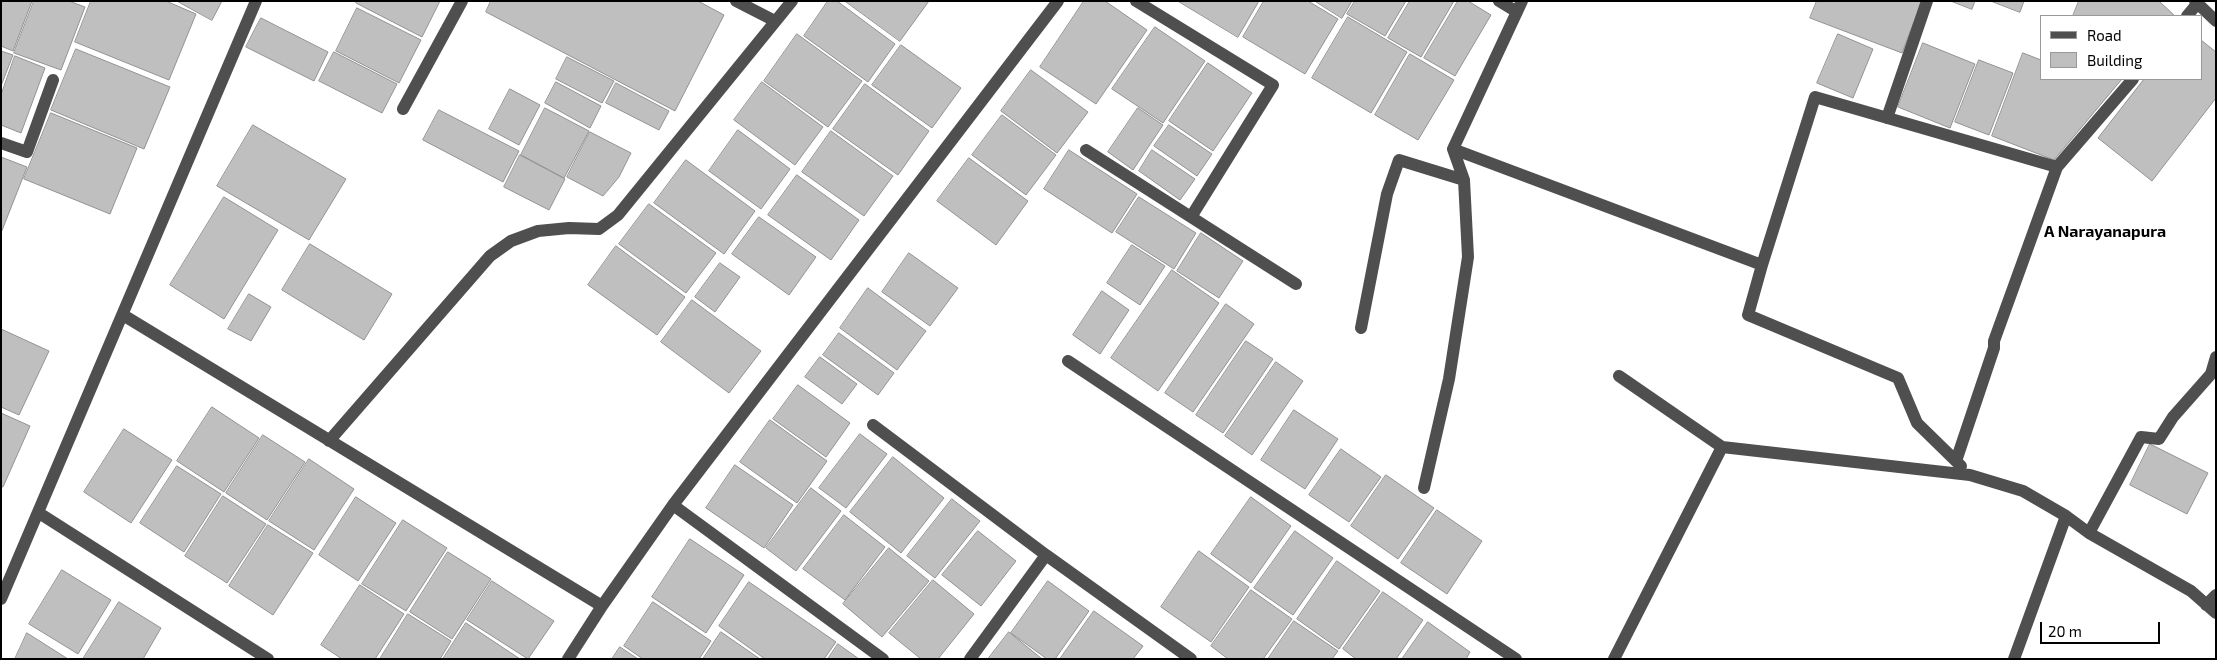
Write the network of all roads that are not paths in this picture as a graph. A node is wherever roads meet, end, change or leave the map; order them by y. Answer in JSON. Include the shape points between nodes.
{"nodes":[{"id":1,"x":256,"y":1,"type":"edge"},
{"id":2,"x":462,"y":1,"type":"edge"},
{"id":3,"x":736,"y":1,"type":"edge"},
{"id":4,"x":792,"y":1,"type":"edge"},
{"id":5,"x":1058,"y":1,"type":"edge"},
{"id":6,"x":1136,"y":1,"type":"edge"},
{"id":7,"x":1499,"y":1,"type":"edge"},
{"id":8,"x":1927,"y":1,"type":"edge"},
{"id":9,"x":2196,"y":2,"type":"edge"},
{"id":10,"x":1520,"y":7,"type":"edge"},
{"id":11,"x":2188,"y":15,"type":"edge"},
{"id":12,"x":775,"y":21,"type":"junction"},
{"id":13,"x":2216,"y":21,"type":"edge"},
{"id":14,"x":53,"y":80,"type":"dead end"},
{"id":15,"x":2132,"y":80,"type":"edge"},
{"id":16,"x":403,"y":109,"type":"dead end"},
{"id":17,"x":1887,"y":118,"type":"junction"},
{"id":18,"x":1,"y":143,"type":"edge"},
{"id":19,"x":1453,"y":149,"type":"junction"},
{"id":20,"x":1086,"y":150,"type":"dead end"},
{"id":21,"x":2057,"y":167,"type":"junction"},
{"id":22,"x":1464,"y":180,"type":"junction"},
{"id":23,"x":1191,"y":217,"type":"junction"},
{"id":24,"x":1762,"y":265,"type":"junction"},
{"id":25,"x":1296,"y":284,"type":"dead end"},
{"id":26,"x":123,"y":315,"type":"junction"},
{"id":27,"x":1361,"y":328,"type":"dead end"},
{"id":28,"x":2216,"y":357,"type":"edge"},
{"id":29,"x":1068,"y":361,"type":"dead end"},
{"id":30,"x":1619,"y":376,"type":"dead end"},
{"id":31,"x":873,"y":425,"type":"dead end"},
{"id":32,"x":330,"y":441,"type":"junction"},
{"id":33,"x":1722,"y":446,"type":"junction"},
{"id":34,"x":1956,"y":461,"type":"junction"},
{"id":35,"x":1970,"y":475,"type":"junction"},
{"id":36,"x":1424,"y":488,"type":"dead end"},
{"id":37,"x":673,"y":505,"type":"junction"},
{"id":38,"x":39,"y":513,"type":"junction"},
{"id":39,"x":2066,"y":516,"type":"junction"},
{"id":40,"x":2089,"y":533,"type":"junction"},
{"id":41,"x":1046,"y":555,"type":"junction"},
{"id":42,"x":2216,"y":595,"type":"edge"},
{"id":43,"x":1,"y":599,"type":"edge"},
{"id":44,"x":602,"y":606,"type":"junction"},
{"id":45,"x":2211,"y":609,"type":"edge"},
{"id":46,"x":268,"y":659,"type":"edge"},
{"id":47,"x":568,"y":659,"type":"edge"},
{"id":48,"x":884,"y":659,"type":"edge"},
{"id":49,"x":970,"y":659,"type":"edge"},
{"id":50,"x":1191,"y":659,"type":"edge"},
{"id":51,"x":1516,"y":659,"type":"edge"},
{"id":52,"x":1614,"y":659,"type":"edge"},
{"id":53,"x":2014,"y":659,"type":"edge"}],
"edges":[{"from":1,"to":26,"type":"street"},
{"from":2,"to":16,"type":"street"},
{"from":3,"to":12,"type":"street"},
{"from":4,"to":12,"type":"street"},
{"from":5,"to":37,"type":"street"},
{"from":6,"to":23,"type":"street","via":[[1272,85]]},
{"from":7,"to":10,"type":"street"},
{"from":8,"to":17,"type":"street"},
{"from":9,"to":11,"type":"street"},
{"from":9,"to":13,"type":"street"},
{"from":10,"to":19,"type":"street"},
{"from":12,"to":32,"type":"street","via":[[618,215],[599,229],[538,231],[512,241],[490,256]]},
{"from":14,"to":18,"type":"street","via":[[27,152]]},
{"from":15,"to":21,"type":"street"},
{"from":17,"to":21,"type":"street"},
{"from":17,"to":24,"type":"street","via":[[1815,97]]},
{"from":19,"to":22,"type":"street"},
{"from":19,"to":24,"type":"street"},
{"from":20,"to":23,"type":"street"},
{"from":21,"to":34,"type":"street","via":[[1994,341]]},
{"from":22,"to":27,"type":"street","via":[[1399,160],[1386,194]]},
{"from":22,"to":36,"type":"street","via":[[1468,256],[1449,380]]},
{"from":23,"to":25,"type":"street"},
{"from":24,"to":34,"type":"street","via":[[1748,314],[1898,378],[1917,423]]},
{"from":26,"to":32,"type":"street"},
{"from":26,"to":38,"type":"street"},
{"from":28,"to":40,"type":"street","via":[[2211,374],[2173,417],[2159,439],[2142,437]]},
{"from":29,"to":51,"type":"street"},
{"from":30,"to":33,"type":"street"},
{"from":31,"to":41,"type":"street"},
{"from":32,"to":44,"type":"street"},
{"from":33,"to":35,"type":"street"},
{"from":33,"to":52,"type":"street"},
{"from":34,"to":35,"type":"street"},
{"from":35,"to":39,"type":"street","via":[[2023,490]]},
{"from":37,"to":44,"type":"street"},
{"from":37,"to":48,"type":"street"},
{"from":38,"to":43,"type":"street"},
{"from":38,"to":46,"type":"street"},
{"from":39,"to":40,"type":"street"},
{"from":39,"to":53,"type":"street"},
{"from":40,"to":45,"type":"street","via":[[2191,591]]},
{"from":41,"to":49,"type":"street"},
{"from":41,"to":50,"type":"street"},
{"from":42,"to":45,"type":"street"},
{"from":44,"to":47,"type":"street"}]}
